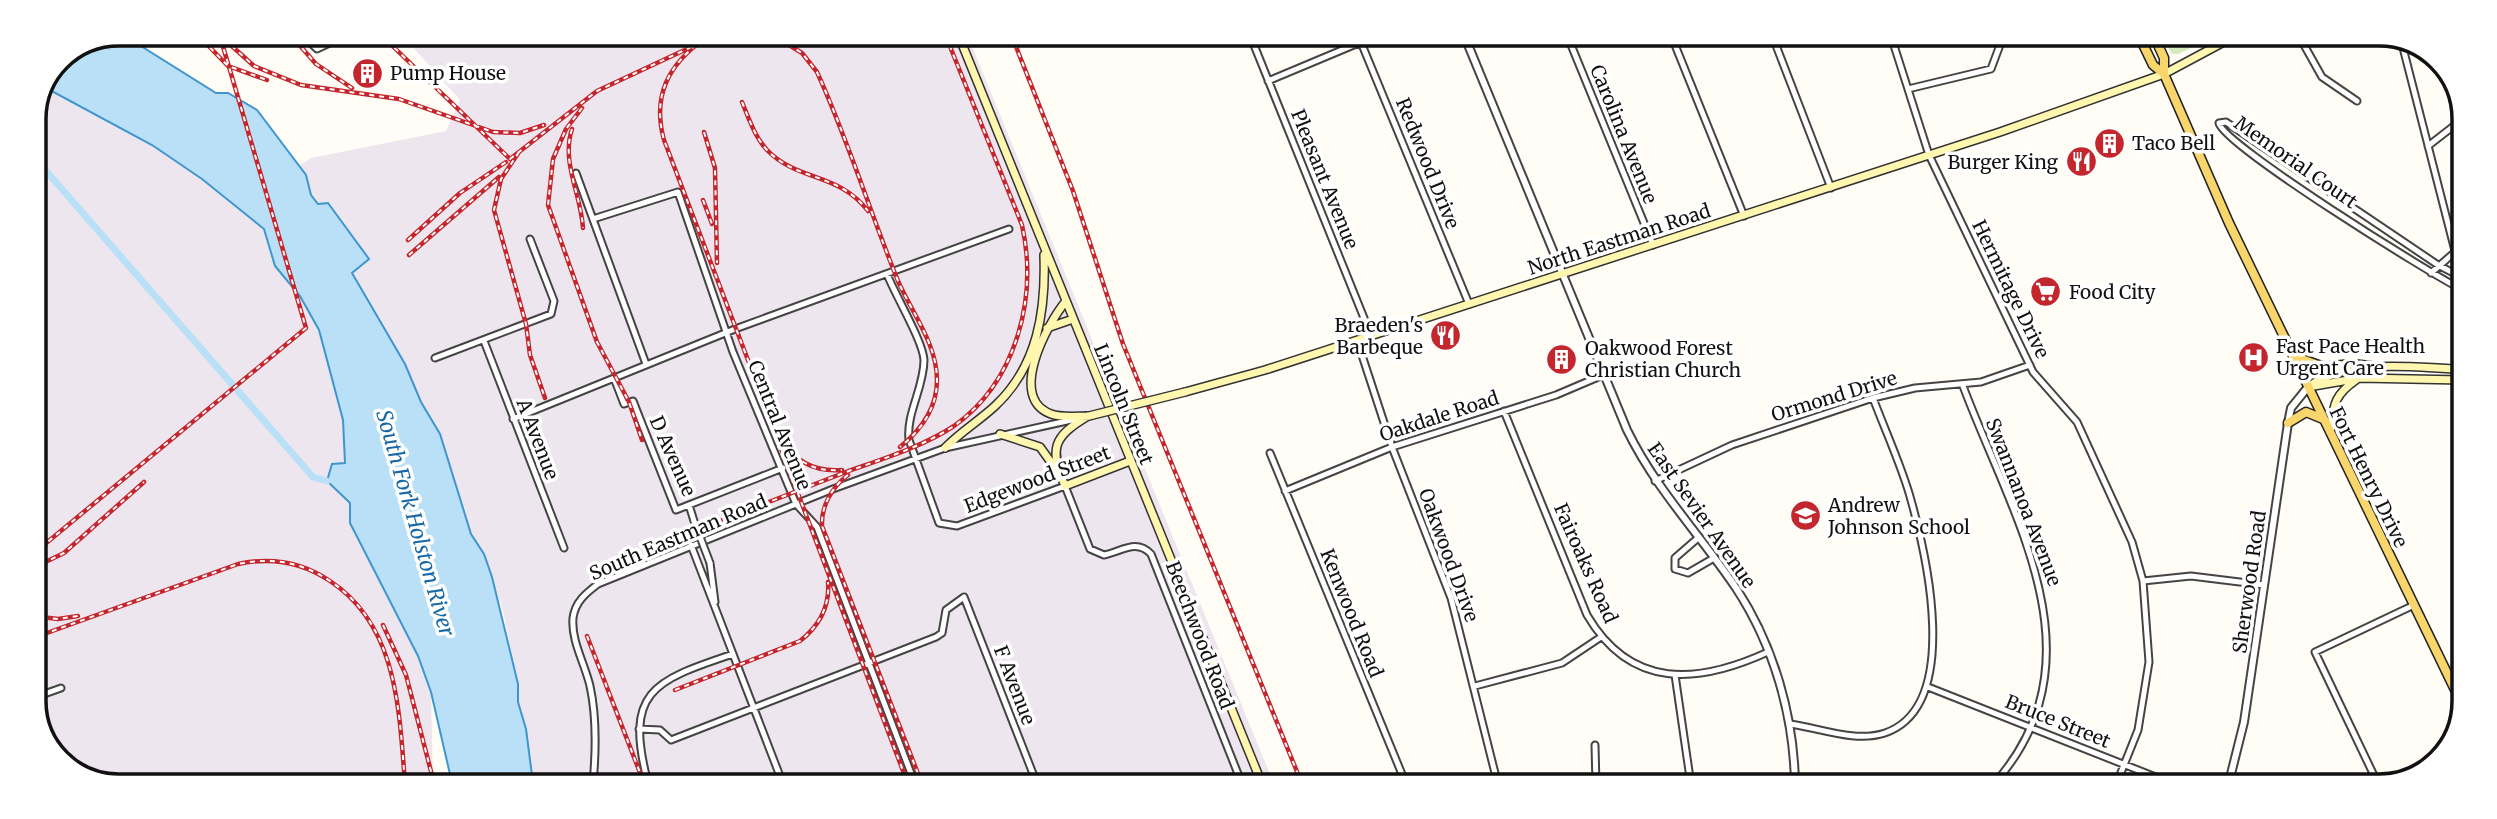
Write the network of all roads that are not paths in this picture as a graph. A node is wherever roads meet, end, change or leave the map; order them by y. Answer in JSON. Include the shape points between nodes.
{"nodes":[{"id":1,"x":962,"y":45,"type":"edge"},
{"id":2,"x":1254,"y":45,"type":"edge"},
{"id":3,"x":1354,"y":45,"type":"edge"},
{"id":4,"x":1362,"y":45,"type":"edge"},
{"id":5,"x":1468,"y":45,"type":"edge"},
{"id":6,"x":1571,"y":45,"type":"edge"},
{"id":7,"x":1675,"y":45,"type":"edge"},
{"id":8,"x":1776,"y":45,"type":"edge"},
{"id":9,"x":1894,"y":45,"type":"edge"},
{"id":10,"x":2000,"y":45,"type":"edge"},
{"id":11,"x":2143,"y":45,"type":"edge"},
{"id":12,"x":2158,"y":45,"type":"edge"},
{"id":13,"x":2218,"y":45,"type":"edge"},
{"id":14,"x":2304,"y":45,"type":"edge"},
{"id":15,"x":2407,"y":51,"type":"edge"},
{"id":16,"x":2164,"y":74,"type":"junction"},
{"id":17,"x":1268,"y":81,"type":"junction"},
{"id":18,"x":1909,"y":89,"type":"junction"},
{"id":19,"x":2357,"y":101,"type":"dead end"},
{"id":20,"x":2451,"y":128,"type":"edge"},
{"id":21,"x":2428,"y":146,"type":"junction"},
{"id":22,"x":1929,"y":155,"type":"junction"},
{"id":23,"x":2299,"y":170,"type":"junction"},
{"id":24,"x":576,"y":173,"type":"dead end"},
{"id":25,"x":2292,"y":182,"type":"junction"},
{"id":26,"x":1830,"y":188,"type":"junction"},
{"id":27,"x":1744,"y":216,"type":"junction"},
{"id":28,"x":593,"y":219,"type":"junction"},
{"id":29,"x":1009,"y":229,"type":"dead end"},
{"id":30,"x":2451,"y":236,"type":"edge"},
{"id":31,"x":530,"y":239,"type":"dead end"},
{"id":32,"x":1653,"y":245,"type":"junction"},
{"id":33,"x":1044,"y":247,"type":"junction"},
{"id":34,"x":2451,"y":254,"type":"edge"},
{"id":35,"x":2438,"y":265,"type":"junction"},
{"id":36,"x":2451,"y":272,"type":"edge"},
{"id":37,"x":2431,"y":273,"type":"junction"},
{"id":38,"x":887,"y":274,"type":"junction"},
{"id":39,"x":1562,"y":274,"type":"junction"},
{"id":40,"x":2451,"y":284,"type":"edge"},
{"id":41,"x":1066,"y":302,"type":"junction"},
{"id":42,"x":1469,"y":304,"type":"junction"},
{"id":43,"x":1073,"y":319,"type":"junction"},
{"id":44,"x":1047,"y":328,"type":"junction"},
{"id":45,"x":727,"y":334,"type":"junction"},
{"id":46,"x":1374,"y":335,"type":"junction"},
{"id":47,"x":1357,"y":340,"type":"junction"},
{"id":48,"x":484,"y":341,"type":"junction"},
{"id":49,"x":2293,"y":356,"type":"junction"},
{"id":50,"x":435,"y":358,"type":"dead end"},
{"id":51,"x":646,"y":364,"type":"junction"},
{"id":52,"x":2030,"y":365,"type":"junction"},
{"id":53,"x":2377,"y":368,"type":"junction"},
{"id":54,"x":2451,"y":369,"type":"edge"},
{"id":55,"x":1604,"y":376,"type":"junction"},
{"id":56,"x":614,"y":378,"type":"junction"},
{"id":57,"x":2360,"y":378,"type":"junction"},
{"id":58,"x":2451,"y":380,"type":"edge"},
{"id":59,"x":1963,"y":386,"type":"junction"},
{"id":60,"x":2308,"y":387,"type":"junction"},
{"id":61,"x":1873,"y":398,"type":"junction"},
{"id":62,"x":1504,"y":411,"type":"junction"},
{"id":63,"x":1089,"y":416,"type":"junction"},
{"id":64,"x":513,"y":419,"type":"junction"},
{"id":65,"x":2323,"y":419,"type":"junction"},
{"id":66,"x":2288,"y":423,"type":"junction"},
{"id":67,"x":1000,"y":433,"type":"junction"},
{"id":68,"x":2330,"y":433,"type":"junction"},
{"id":69,"x":1392,"y":447,"type":"junction"},
{"id":70,"x":944,"y":448,"type":"junction"},
{"id":71,"x":1270,"y":453,"type":"dead end"},
{"id":72,"x":915,"y":460,"type":"junction"},
{"id":73,"x":1130,"y":461,"type":"junction"},
{"id":74,"x":783,"y":468,"type":"junction"},
{"id":75,"x":1061,"y":476,"type":"junction"},
{"id":76,"x":1654,"y":481,"type":"junction"},
{"id":77,"x":1065,"y":486,"type":"junction"},
{"id":78,"x":1285,"y":491,"type":"junction"},
{"id":79,"x":796,"y":504,"type":"junction"},
{"id":80,"x":689,"y":505,"type":"junction"},
{"id":81,"x":1698,"y":538,"type":"junction"},
{"id":82,"x":691,"y":545,"type":"junction"},
{"id":83,"x":564,"y":548,"type":"dead end"},
{"id":84,"x":1714,"y":558,"type":"junction"},
{"id":85,"x":2143,"y":581,"type":"junction"},
{"id":86,"x":2264,"y":585,"type":"junction"},
{"id":87,"x":2414,"y":605,"type":"junction"},
{"id":88,"x":717,"y":612,"type":"junction"},
{"id":89,"x":1601,"y":637,"type":"junction"},
{"id":90,"x":1768,"y":652,"type":"junction"},
{"id":91,"x":733,"y":654,"type":"junction"},
{"id":92,"x":869,"y":662,"type":"junction"},
{"id":93,"x":1675,"y":676,"type":"junction"},
{"id":94,"x":2452,"y":683,"type":"edge"},
{"id":95,"x":1475,"y":686,"type":"junction"},
{"id":96,"x":1928,"y":687,"type":"junction"},
{"id":97,"x":61,"y":688,"type":"dead end"},
{"id":98,"x":46,"y":693,"type":"edge"},
{"id":99,"x":754,"y":708,"type":"junction"},
{"id":100,"x":1790,"y":724,"type":"junction"},
{"id":101,"x":2031,"y":727,"type":"junction"},
{"id":102,"x":639,"y":729,"type":"junction"},
{"id":103,"x":1595,"y":745,"type":"dead end"},
{"id":104,"x":2126,"y":765,"type":"junction"},
{"id":105,"x":594,"y":774,"type":"edge"},
{"id":106,"x":646,"y":774,"type":"edge"},
{"id":107,"x":779,"y":774,"type":"edge"},
{"id":108,"x":911,"y":774,"type":"edge"},
{"id":109,"x":1033,"y":774,"type":"edge"},
{"id":110,"x":1238,"y":774,"type":"edge"},
{"id":111,"x":1258,"y":774,"type":"edge"},
{"id":112,"x":1401,"y":774,"type":"edge"},
{"id":113,"x":1495,"y":774,"type":"edge"},
{"id":114,"x":1596,"y":774,"type":"edge"},
{"id":115,"x":1689,"y":774,"type":"edge"},
{"id":116,"x":1794,"y":774,"type":"edge"},
{"id":117,"x":2002,"y":774,"type":"edge"},
{"id":118,"x":2122,"y":774,"type":"edge"},
{"id":119,"x":2148,"y":774,"type":"edge"},
{"id":120,"x":2231,"y":774,"type":"edge"},
{"id":121,"x":2373,"y":774,"type":"edge"}],
"edges":[{"from":1,"to":33,"type":"main road","name":"Lincoln Street"},
{"from":2,"to":17,"type":"street","name":"Pleasant Avenue"},
{"from":3,"to":17,"type":"street"},
{"from":4,"to":42,"type":"street","name":"Redwood Drive"},
{"from":5,"to":39,"type":"street","name":"East Sevier Avenue"},
{"from":6,"to":32,"type":"street","name":"Carolina Avenue"},
{"from":7,"to":27,"type":"street"},
{"from":8,"to":26,"type":"street"},
{"from":9,"to":18,"type":"street","name":"Hermitage Drive"},
{"from":10,"to":18,"type":"street","via":[[1991,69]]},
{"from":11,"to":16,"type":"main road","name":"Fort Henry Drive","via":[[2153,65]]},
{"from":12,"to":16,"type":"main road","name":"Fort Henry Drive"},
{"from":13,"to":16,"type":"main road","name":"North Eastman Road"},
{"from":14,"to":19,"type":"street","via":[[2317,71]]},
{"from":15,"to":21,"type":"street"},
{"from":16,"to":22,"type":"main road","name":"North Eastman Road"},
{"from":16,"to":49,"type":"main road","name":"Fort Henry Drive"},
{"from":17,"to":46,"type":"street","name":"Pleasant Avenue"},
{"from":18,"to":22,"type":"street","name":"Hermitage Drive"},
{"from":20,"to":21,"type":"street"},
{"from":21,"to":30,"type":"street"},
{"from":22,"to":26,"type":"main road","name":"North Eastman Road"},
{"from":22,"to":52,"type":"street","name":"Hermitage Drive"},
{"from":23,"to":25,"type":"street"},
{"from":23,"to":25,"type":"street","name":"Memorial Court","via":[[2226,122],[2219,123],[2224,133]]},
{"from":23,"to":35,"type":"street","name":"Memorial Court"},
{"from":24,"to":28,"type":"street"},
{"from":25,"to":37,"type":"street","name":"Memorial Court"},
{"from":26,"to":27,"type":"main road","name":"North Eastman Road"},
{"from":27,"to":32,"type":"main road","name":"North Eastman Road"},
{"from":28,"to":45,"type":"street","name":"Central Avenue","via":[[678,192]]},
{"from":28,"to":51,"type":"street"},
{"from":29,"to":38,"type":"street"},
{"from":31,"to":48,"type":"street","via":[[554,310]]},
{"from":32,"to":39,"type":"main road","name":"North Eastman Road"},
{"from":33,"to":41,"type":"main road","name":"Lincoln Street"},
{"from":33,"to":70,"type":"main road","via":[[1044,304],[1030,354],[998,404]]},
{"from":34,"to":35,"type":"street"},
{"from":35,"to":36,"type":"street","name":"Memorial Court"},
{"from":35,"to":37,"type":"street"},
{"from":37,"to":40,"type":"street","name":"Memorial Court"},
{"from":38,"to":45,"type":"street"},
{"from":38,"to":72,"type":"street","via":[[924,358],[908,429]]},
{"from":39,"to":42,"type":"main road","name":"North Eastman Road"},
{"from":39,"to":55,"type":"street","name":"East Sevier Avenue"},
{"from":41,"to":43,"type":"main road","name":"Lincoln Street"},
{"from":41,"to":44,"type":"main road"},
{"from":42,"to":46,"type":"main road","name":"North Eastman Road"},
{"from":43,"to":44,"type":"main road"},
{"from":43,"to":73,"type":"main road","name":"Lincoln Street"},
{"from":44,"to":63,"type":"main road","via":[[1032,373],[1032,396],[1040,408],[1053,415]]},
{"from":45,"to":51,"type":"street"},
{"from":45,"to":74,"type":"street","name":"Central Avenue"},
{"from":46,"to":47,"type":"main road","name":"North Eastman Road"},
{"from":47,"to":63,"type":"main road","name":"North Eastman Road","bridge":true},
{"from":47,"to":69,"type":"street","name":"Oakwood Drive"},
{"from":48,"to":50,"type":"street"},
{"from":48,"to":64,"type":"street","name":"A Avenue"},
{"from":49,"to":53,"type":"main road","via":[[2324,367],[2352,364]]},
{"from":49,"to":60,"type":"main road","name":"Fort Henry Drive"},
{"from":51,"to":56,"type":"street"},
{"from":52,"to":59,"type":"street","name":"Ormond Drive"},
{"from":52,"to":85,"type":"street","name":"Hermitage Drive","via":[[2077,422],[2126,526]]},
{"from":53,"to":54,"type":"main road"},
{"from":53,"to":60,"type":"main road","via":[[2341,370]]},
{"from":55,"to":62,"type":"street","name":"Oakdale Road"},
{"from":55,"to":76,"type":"street","name":"East Sevier Avenue"},
{"from":56,"to":64,"type":"street"},
{"from":56,"to":80,"type":"street","name":"D Avenue","via":[[624,404],[633,401],[676,510]]},
{"from":57,"to":58,"type":"main road"},
{"from":57,"to":60,"type":"main road"},
{"from":57,"to":68,"type":"main road","via":[[2336,398]]},
{"from":59,"to":61,"type":"street","name":"Ormond Drive","via":[[1915,388]]},
{"from":59,"to":101,"type":"street","name":"Swannanoa Avenue","via":[[2043,598],[2048,650]]},
{"from":60,"to":65,"type":"main road","name":"Fort Henry Drive"},
{"from":60,"to":66,"type":"street","name":"Sherwood Road","via":[[2291,408]]},
{"from":61,"to":76,"type":"street","name":"Ormond Drive","via":[[1732,445]]},
{"from":61,"to":96,"type":"street","via":[[1908,489],[1926,566],[1931,635]]},
{"from":62,"to":69,"type":"street","name":"Oakdale Road"},
{"from":62,"to":89,"type":"street","name":"Fairoaks Road","via":[[1587,615]]},
{"from":63,"to":67,"type":"street","name":"North Eastman Road"},
{"from":63,"to":75,"type":"main road","via":[[1059,438],[1055,453]]},
{"from":64,"to":83,"type":"street","name":"A Avenue"},
{"from":65,"to":66,"type":"main road","via":[[2306,412]]},
{"from":65,"to":68,"type":"main road","name":"Fort Henry Drive"},
{"from":66,"to":86,"type":"street","name":"Sherwood Road"},
{"from":67,"to":70,"type":"street","name":"South Eastman Road"},
{"from":67,"to":75,"type":"main road","via":[[1040,447]]},
{"from":68,"to":87,"type":"main road","name":"Fort Henry Drive"},
{"from":69,"to":78,"type":"street","name":"Oakdale Road"},
{"from":69,"to":95,"type":"street","name":"Oakwood Drive","via":[[1447,588]]},
{"from":70,"to":72,"type":"street","name":"South Eastman Road"},
{"from":71,"to":78,"type":"street","name":"Kenwood Road"},
{"from":72,"to":77,"type":"street","name":"Edgewood Street","via":[[937,519],[945,526],[957,526]]},
{"from":72,"to":79,"type":"street","name":"South Eastman Road"},
{"from":73,"to":77,"type":"main road","name":"Edgewood Street"},
{"from":73,"to":111,"type":"main road","name":"Lincoln Street"},
{"from":74,"to":79,"type":"street","name":"Central Avenue"},
{"from":74,"to":80,"type":"street"},
{"from":75,"to":77,"type":"main road","name":"Beechwood Road"},
{"from":76,"to":81,"type":"street","name":"East Sevier Avenue"},
{"from":77,"to":110,"type":"street","name":"Beechwood Road","via":[[1090,549],[1104,555],[1139,546],[1151,554]]},
{"from":78,"to":112,"type":"street","name":"Kenwood Road"},
{"from":79,"to":82,"type":"street","name":"South Eastman Road"},
{"from":79,"to":92,"type":"street","name":"Central Avenue","via":[[817,527]]},
{"from":80,"to":88,"type":"street","name":"D Avenue","bridge":true,"via":[[710,563]]},
{"from":81,"to":84,"type":"street","name":"East Sevier Avenue"},
{"from":81,"to":84,"type":"street","via":[[1675,558],[1678,572],[1688,573]]},
{"from":82,"to":88,"type":"street","name":"D Avenue"},
{"from":82,"to":105,"type":"street","name":"South Eastman Road","via":[[598,584],[575,611],[574,632],[593,705]]},
{"from":84,"to":90,"type":"street","name":"East Sevier Avenue","via":[[1751,613]]},
{"from":85,"to":86,"type":"street","via":[[2191,576]]},
{"from":85,"to":104,"type":"street","name":"Hermitage Drive","via":[[2149,631],[2147,676],[2138,730]]},
{"from":86,"to":120,"type":"street","name":"Sherwood Road","via":[[2244,722]]},
{"from":87,"to":94,"type":"main road","name":"Fort Henry Drive"},
{"from":87,"to":121,"type":"street","via":[[2315,652]]},
{"from":88,"to":91,"type":"street","name":"D Avenue"},
{"from":89,"to":93,"type":"street","name":"Fairoaks Road","via":[[1637,664]]},
{"from":89,"to":95,"type":"street","via":[[1562,663]]},
{"from":90,"to":93,"type":"street","name":"Fairoaks Road","via":[[1710,674]]},
{"from":90,"to":100,"type":"street","name":"East Sevier Avenue"},
{"from":91,"to":99,"type":"street","name":"D Avenue"},
{"from":91,"to":102,"type":"street","via":[[677,674],[650,693]]},
{"from":92,"to":99,"type":"street"},
{"from":92,"to":108,"type":"street","name":"Central Avenue"},
{"from":92,"to":109,"type":"street","name":"F Avenue","via":[[942,633],[946,610],[964,597]]},
{"from":93,"to":115,"type":"street"},
{"from":95,"to":113,"type":"street","name":"Oakwood Drive"},
{"from":96,"to":100,"type":"street","via":[[1910,716],[1883,733],[1854,736]]},
{"from":96,"to":101,"type":"street","name":"Bruce Street"},
{"from":97,"to":98,"type":"street"},
{"from":99,"to":102,"type":"street","via":[[671,740],[660,730]]},
{"from":99,"to":107,"type":"street","name":"D Avenue"},
{"from":100,"to":116,"type":"street","name":"East Sevier Avenue"},
{"from":101,"to":104,"type":"street","name":"Bruce Street"},
{"from":101,"to":117,"type":"street","name":"Swannanoa Avenue","via":[[2021,750]]},
{"from":102,"to":106,"type":"street"},
{"from":103,"to":114,"type":"street"},
{"from":104,"to":118,"type":"street","name":"Hermitage Drive"},
{"from":104,"to":119,"type":"street","name":"Bruce Street"}]}
